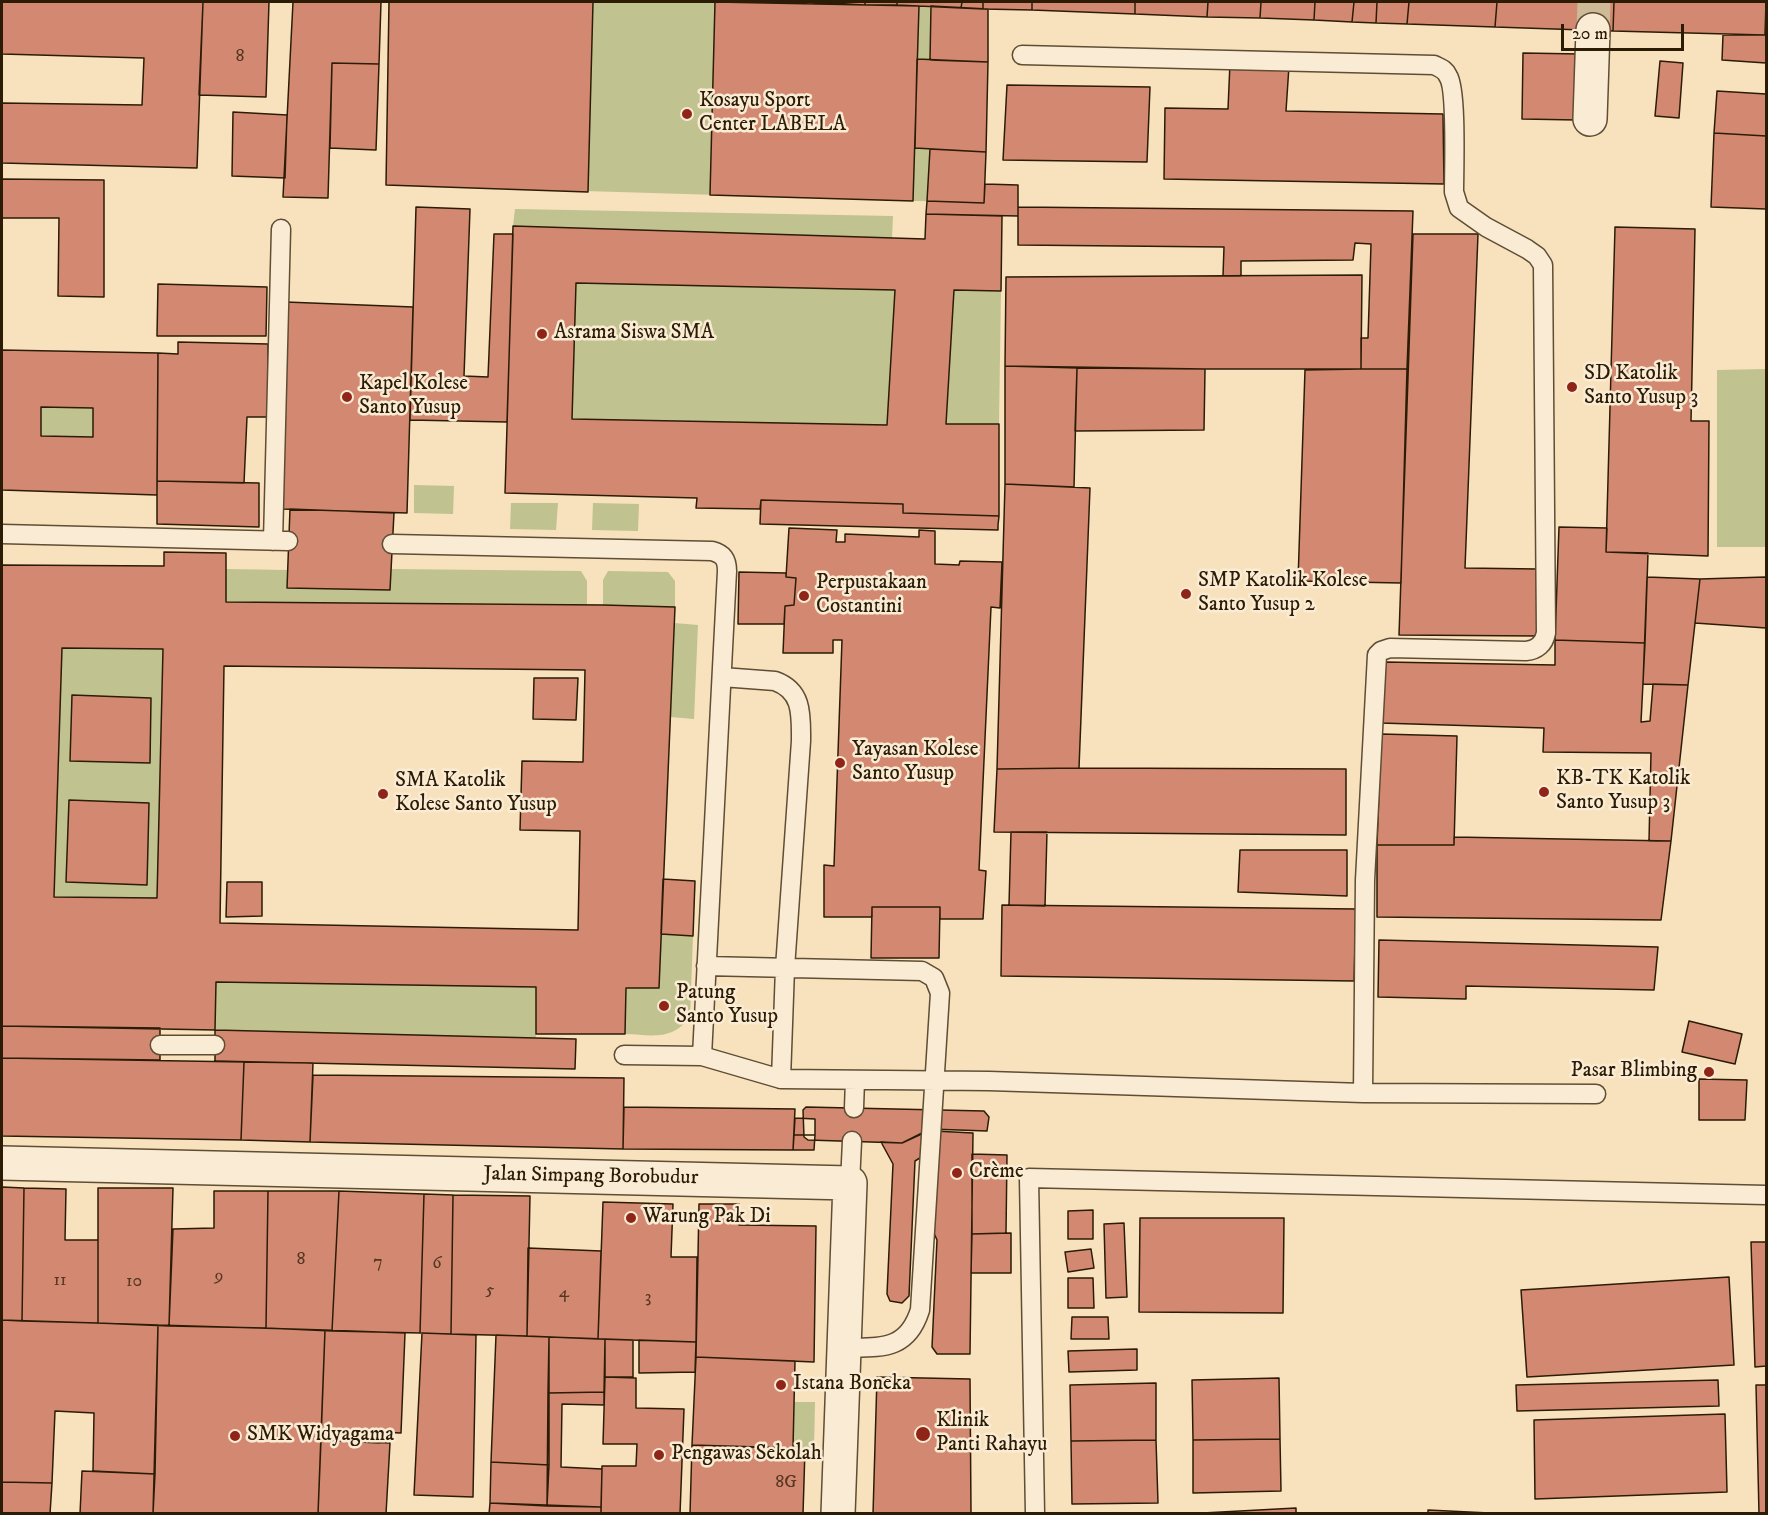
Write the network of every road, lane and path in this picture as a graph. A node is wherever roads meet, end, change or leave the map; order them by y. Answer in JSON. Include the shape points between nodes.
{"nodes":[{"id":1,"x":1593,"y":30,"type":"tunnel mouth"},
{"id":2,"x":1022,"y":55,"type":"dead end"},
{"id":3,"x":1590,"y":119,"type":"dead end"},
{"id":4,"x":281,"y":229,"type":"dead end"},
{"id":5,"x":2,"y":534,"type":"edge"},
{"id":6,"x":392,"y":544,"type":"dead end"},
{"id":7,"x":722,"y":677,"type":"junction"},
{"id":8,"x":706,"y":966,"type":"junction"},
{"id":9,"x":785,"y":968,"type":"junction"},
{"id":10,"x":160,"y":1045,"type":"dead end"},
{"id":11,"x":215,"y":1045,"type":"dead end"},
{"id":12,"x":624,"y":1055,"type":"dead end"},
{"id":13,"x":702,"y":1056,"type":"junction"},
{"id":14,"x":781,"y":1079,"type":"junction"},
{"id":15,"x":855,"y":1080,"type":"junction"},
{"id":16,"x":935,"y":1081,"type":"junction"},
{"id":17,"x":1363,"y":1093,"type":"junction"},
{"id":18,"x":1596,"y":1094,"type":"dead end"},
{"id":19,"x":854,"y":1108,"type":"dead end"},
{"id":20,"x":852,"y":1141,"type":"dead end"},
{"id":21,"x":2,"y":1163,"type":"edge"},
{"id":22,"x":850,"y":1183,"type":"junction"},
{"id":23,"x":1767,"y":1196,"type":"edge"},
{"id":24,"x":844,"y":1348,"type":"junction"},
{"id":25,"x":838,"y":1514,"type":"edge"},
{"id":26,"x":1035,"y":1514,"type":"edge"}],
"edges":[{"from":1,"to":3,"type":"street"},
{"from":2,"to":17,"type":"lane","via":[[1442,68],[1453,92],[1454,192],[1459,208],[1527,249],[1543,266],[1546,633],[1544,641],[1526,651],[1390,648],[1377,655],[1365,880]]},
{"from":4,"to":5,"type":"lane","via":[[281,541]]},
{"from":6,"to":7,"type":"lane","via":[[719,553],[725,558],[727,571]]},
{"from":7,"to":8,"type":"lane"},
{"from":7,"to":9,"type":"lane","via":[[783,684],[791,690],[800,710]]},
{"from":8,"to":9,"type":"lane"},
{"from":8,"to":13,"type":"lane"},
{"from":9,"to":14,"type":"lane"},
{"from":9,"to":16,"type":"lane","via":[[929,974],[940,993]]},
{"from":10,"to":11,"type":"lane"},
{"from":12,"to":13,"type":"lane"},
{"from":13,"to":14,"type":"lane"},
{"from":14,"to":15,"type":"lane"},
{"from":15,"to":16,"type":"lane"},
{"from":15,"to":19,"type":"lane"},
{"from":16,"to":17,"type":"lane"},
{"from":16,"to":24,"type":"lane","via":[[920,1310],[915,1326],[899,1342],[878,1348]]},
{"from":17,"to":18,"type":"lane"},
{"from":20,"to":22,"type":"lane"},
{"from":21,"to":22,"type":"street","name":"Jalan Simpang Borobudur"},
{"from":22,"to":24,"type":"street"},
{"from":23,"to":26,"type":"lane","via":[[1029,1178]]},
{"from":24,"to":25,"type":"street"}]}
